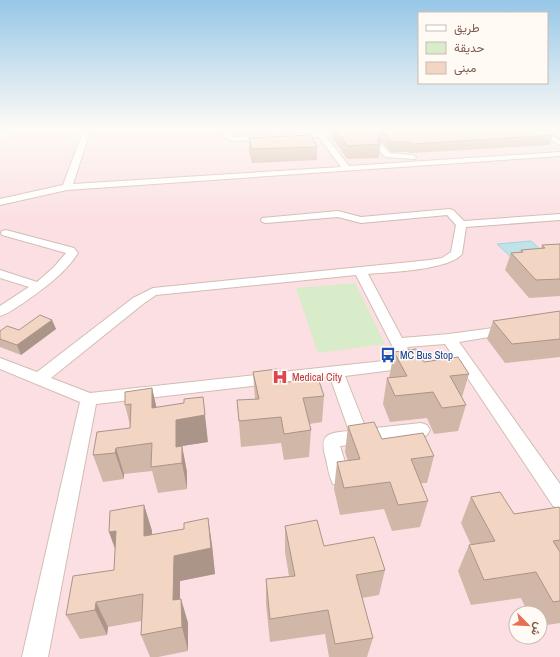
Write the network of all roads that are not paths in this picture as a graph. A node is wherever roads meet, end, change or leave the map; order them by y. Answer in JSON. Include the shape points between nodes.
{"nodes":[{"id":1,"x":77,"y":160,"type":"edge"},
{"id":2,"x":340,"y":160,"type":"edge"},
{"id":3,"x":424,"y":160,"type":"edge"},
{"id":4,"x":483,"y":160,"type":"edge"},
{"id":5,"x":551,"y":160,"type":"edge"},
{"id":6,"x":437,"y":163,"type":"junction"},
{"id":7,"x":347,"y":169,"type":"junction"},
{"id":8,"x":67,"y":187,"type":"junction"},
{"id":9,"x":16,"y":201,"type":"junction"},
{"id":10,"x":0,"y":202,"type":"edge"},
{"id":11,"x":0,"y":208,"type":"edge"},
{"id":12,"x":560,"y":217,"type":"edge"},
{"id":13,"x":266,"y":220,"type":"dead end"},
{"id":14,"x":461,"y":224,"type":"junction"},
{"id":15,"x":6,"y":233,"type":"dead end"},
{"id":16,"x":361,"y":272,"type":"junction"},
{"id":17,"x":0,"y":274,"type":"edge"},
{"id":18,"x":38,"y":286,"type":"junction"},
{"id":19,"x":2,"y":308,"type":"edge"},
{"id":20,"x":520,"y":328,"type":"edge"},
{"id":21,"x":449,"y":339,"type":"junction"},
{"id":22,"x":398,"y":343,"type":"junction"},
{"id":23,"x":424,"y":362,"type":"edge"},
{"id":24,"x":0,"y":363,"type":"edge"},
{"id":25,"x":408,"y":363,"type":"junction"},
{"id":26,"x":335,"y":371,"type":"junction"},
{"id":27,"x":39,"y":379,"type":"junction"},
{"id":28,"x":89,"y":399,"type":"junction"},
{"id":29,"x":421,"y":430,"type":"dead end"},
{"id":30,"x":360,"y":436,"type":"junction"},
{"id":31,"x":340,"y":478,"type":"edge"},
{"id":32,"x":560,"y":499,"type":"edge"},
{"id":33,"x":35,"y":657,"type":"edge"}],
"edges":[{"from":1,"to":8,"type":"street"},
{"from":2,"to":7,"type":"street"},
{"from":3,"to":6,"type":"street"},
{"from":4,"to":6,"type":"street"},
{"from":5,"to":9,"type":"street","via":[[104,191]]},
{"from":6,"to":7,"type":"street"},
{"from":7,"to":8,"type":"street"},
{"from":8,"to":9,"type":"street"},
{"from":9,"to":10,"type":"street"},
{"from":9,"to":11,"type":"street"},
{"from":12,"to":14,"type":"street"},
{"from":13,"to":14,"type":"street","via":[[338,214],[361,220],[449,212]]},
{"from":14,"to":16,"type":"street","via":[[456,254],[446,260]]},
{"from":15,"to":18,"type":"street","via":[[72,251],[65,264]]},
{"from":16,"to":22,"type":"street"},
{"from":16,"to":27,"type":"street","via":[[153,292]]},
{"from":17,"to":18,"type":"street"},
{"from":18,"to":19,"type":"street"},
{"from":20,"to":21,"type":"street"},
{"from":21,"to":22,"type":"street"},
{"from":21,"to":32,"type":"street","via":[[455,359]]},
{"from":22,"to":25,"type":"street"},
{"from":23,"to":25,"type":"street"},
{"from":24,"to":27,"type":"street"},
{"from":25,"to":26,"type":"street"},
{"from":26,"to":28,"type":"street"},
{"from":26,"to":30,"type":"street"},
{"from":27,"to":28,"type":"street"},
{"from":28,"to":33,"type":"street"},
{"from":29,"to":30,"type":"street"},
{"from":30,"to":31,"type":"street","via":[[336,439],[332,442]]}]}
